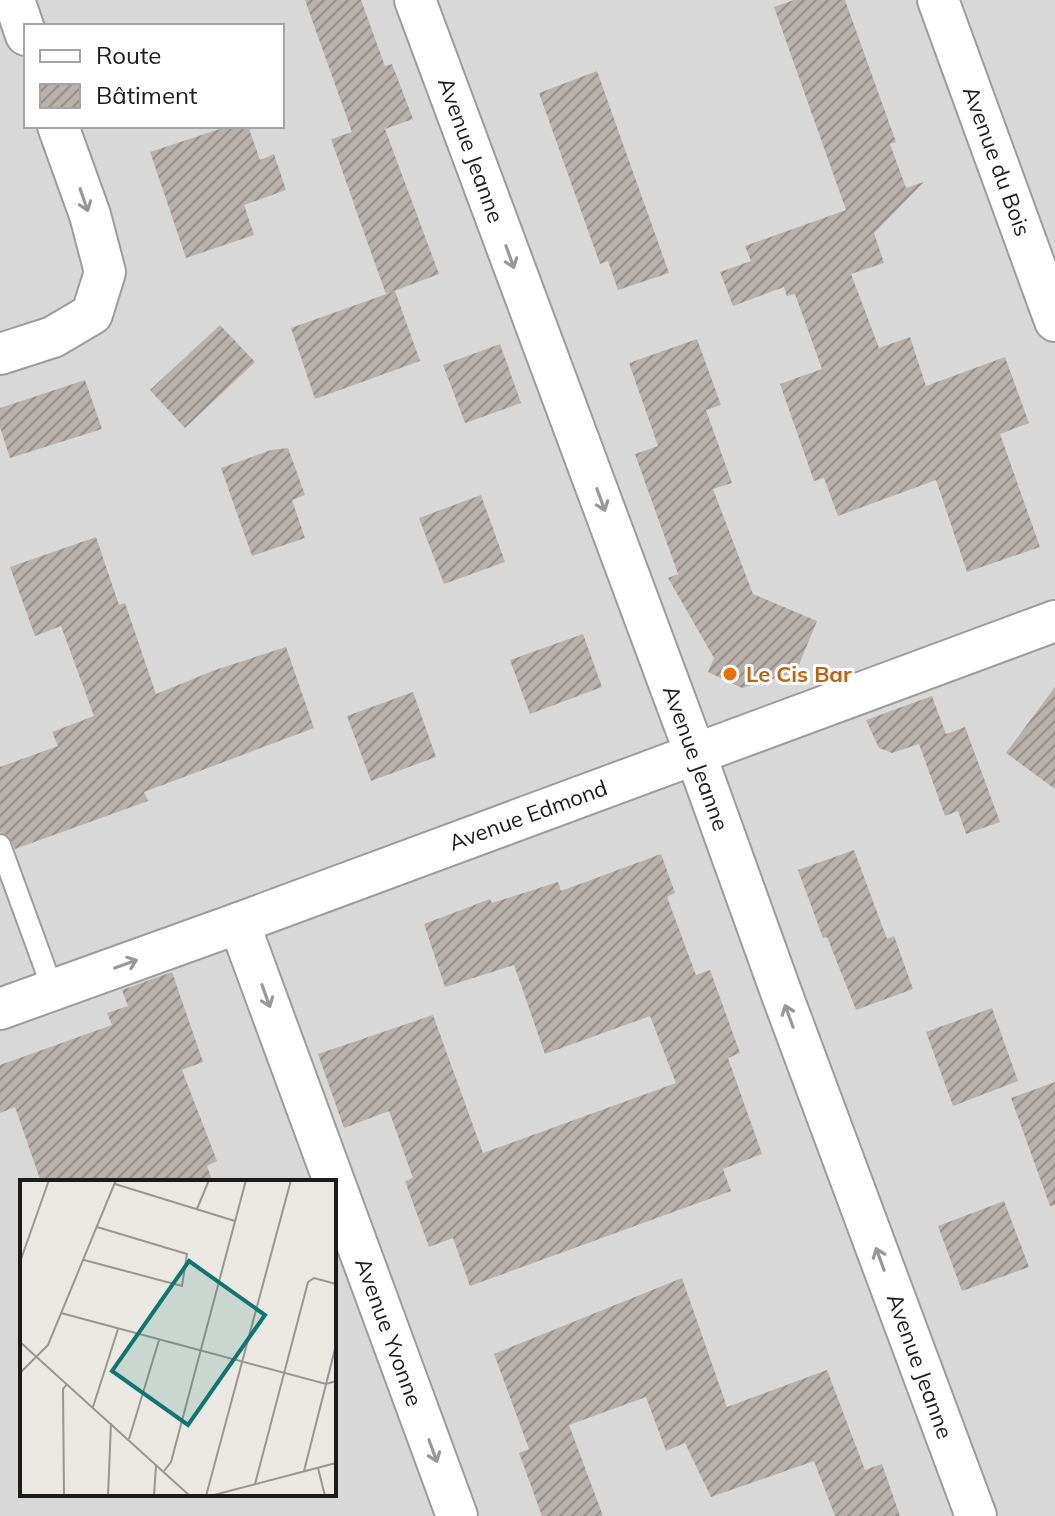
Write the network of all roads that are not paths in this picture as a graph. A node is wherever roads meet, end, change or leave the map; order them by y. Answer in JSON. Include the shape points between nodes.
{"nodes":[{"id":1,"x":14,"y":0,"type":"edge"},
{"id":2,"x":415,"y":0,"type":"edge"},
{"id":3,"x":938,"y":0,"type":"edge"},
{"id":4,"x":24,"y":29,"type":"edge"},
{"id":5,"x":59,"y":128,"type":"edge"},
{"id":6,"x":1055,"y":321,"type":"edge"},
{"id":7,"x":0,"y":354,"type":"edge"},
{"id":8,"x":1055,"y":621,"type":"edge"},
{"id":9,"x":695,"y":753,"type":"junction"},
{"id":10,"x":0,"y":845,"type":"edge"},
{"id":11,"x":239,"y":923,"type":"junction"},
{"id":12,"x":53,"y":990,"type":"junction"},
{"id":13,"x":0,"y":1009,"type":"edge"},
{"id":14,"x":333,"y":1180,"type":"edge"},
{"id":15,"x":336,"y":1187,"type":"edge"},
{"id":16,"x":457,"y":1516,"type":"edge"},
{"id":17,"x":976,"y":1516,"type":"edge"}],
"edges":[{"from":1,"to":4,"type":"street"},
{"from":2,"to":9,"type":"street","name":"Avenue Jeanne","one_way":true},
{"from":3,"to":6,"type":"street","name":"Avenue du Bois"},
{"from":5,"to":7,"type":"street","one_way":true,"via":[[105,272],[92,314],[53,337]]},
{"from":8,"to":9,"type":"street","name":"Avenue Edmond"},
{"from":9,"to":11,"type":"street","name":"Avenue Edmond"},
{"from":17,"to":9,"type":"street","name":"Avenue Jeanne","one_way":true},
{"from":10,"to":12,"type":"lane"},
{"from":12,"to":11,"type":"street","name":"Avenue Edmond","one_way":true},
{"from":11,"to":14,"type":"street","name":"Avenue Yvonne","one_way":true},
{"from":12,"to":13,"type":"street","name":"Avenue Edmond"},
{"from":15,"to":16,"type":"street","name":"Avenue Yvonne","one_way":true}]}
